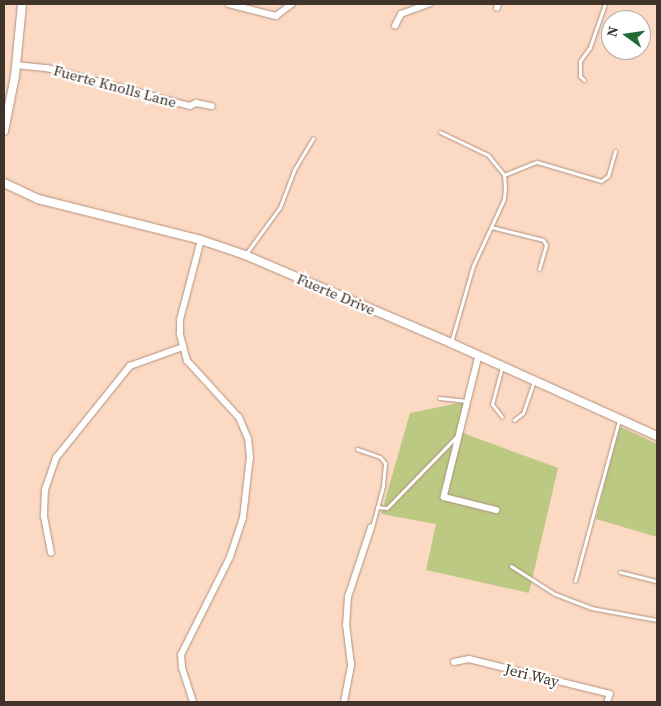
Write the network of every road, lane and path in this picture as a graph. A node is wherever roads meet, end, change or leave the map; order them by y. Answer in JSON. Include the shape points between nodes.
{"nodes":[{"id":1,"x":22,"y":4,"type":"edge"},
{"id":2,"x":229,"y":4,"type":"edge"},
{"id":3,"x":292,"y":4,"type":"edge"},
{"id":4,"x":429,"y":4,"type":"edge"},
{"id":5,"x":605,"y":4,"type":"edge"},
{"id":6,"x":395,"y":26,"type":"dead end"},
{"id":7,"x":16,"y":65,"type":"junction"},
{"id":8,"x":584,"y":80,"type":"dead end"},
{"id":9,"x":212,"y":106,"type":"dead end"},
{"id":10,"x":4,"y":131,"type":"edge"},
{"id":11,"x":440,"y":132,"type":"dead end"},
{"id":12,"x":312,"y":138,"type":"dead end"},
{"id":13,"x":615,"y":151,"type":"dead end"},
{"id":14,"x":504,"y":175,"type":"junction"},
{"id":15,"x":4,"y":184,"type":"edge"},
{"id":16,"x":491,"y":227,"type":"junction"},
{"id":17,"x":201,"y":240,"type":"junction"},
{"id":18,"x":245,"y":255,"type":"junction"},
{"id":19,"x":539,"y":269,"type":"dead end"},
{"id":20,"x":451,"y":343,"type":"junction"},
{"id":21,"x":183,"y":347,"type":"junction"},
{"id":22,"x":479,"y":356,"type":"junction"},
{"id":23,"x":502,"y":366,"type":"junction"},
{"id":24,"x":534,"y":380,"type":"junction"},
{"id":25,"x":439,"y":398,"type":"dead end"},
{"id":26,"x":468,"y":401,"type":"junction"},
{"id":27,"x":502,"y":417,"type":"dead end"},
{"id":28,"x":514,"y":420,"type":"dead end"},
{"id":29,"x":619,"y":420,"type":"junction"},
{"id":30,"x":460,"y":432,"type":"junction"},
{"id":31,"x":657,"y":436,"type":"edge"},
{"id":32,"x":357,"y":450,"type":"dead end"},
{"id":33,"x":377,"y":507,"type":"junction"},
{"id":34,"x":496,"y":510,"type":"dead end"},
{"id":35,"x":371,"y":528,"type":"joint"},
{"id":36,"x":51,"y":552,"type":"dead end"},
{"id":37,"x":510,"y":566,"type":"dead end"},
{"id":38,"x":620,"y":572,"type":"dead end"},
{"id":39,"x":575,"y":580,"type":"dead end"},
{"id":40,"x":657,"y":581,"type":"edge"},
{"id":41,"x":657,"y":620,"type":"edge"},
{"id":42,"x":454,"y":662,"type":"dead end"},
{"id":43,"x":193,"y":702,"type":"edge"},
{"id":44,"x":344,"y":702,"type":"edge"},
{"id":45,"x":608,"y":702,"type":"edge"}],
"edges":[{"from":1,"to":7,"type":"street"},
{"from":2,"to":3,"type":"street","via":[[276,16]]},
{"from":4,"to":6,"type":"street","via":[[401,14]]},
{"from":5,"to":8,"type":"lane","via":[[590,47],[580,61],[580,76]]},
{"from":7,"to":9,"type":"street","name":"Fuerte Knolls Lane","via":[[47,68],[190,106],[196,103]]},
{"from":7,"to":10,"type":"street"},
{"from":11,"to":14,"type":"lane","via":[[488,155]]},
{"from":12,"to":18,"type":"lane","via":[[294,170],[280,207]]},
{"from":13,"to":14,"type":"lane","via":[[608,176],[601,181],[537,162]]},
{"from":14,"to":16,"type":"lane","via":[[504,199]]},
{"from":15,"to":17,"type":"street","name":"Fuerte Drive","via":[[38,199]]},
{"from":16,"to":19,"type":"lane","via":[[543,240],[546,245]]},
{"from":16,"to":20,"type":"lane","via":[[473,266]]},
{"from":17,"to":18,"type":"street","name":"Fuerte Drive"},
{"from":17,"to":21,"type":"street","via":[[180,320]]},
{"from":18,"to":20,"type":"street","name":"Fuerte Drive"},
{"from":20,"to":22,"type":"street","name":"Fuerte Drive"},
{"from":21,"to":36,"type":"street","via":[[130,366],[56,458],[45,490],[44,516]]},
{"from":21,"to":43,"type":"street","via":[[195,372],[239,418],[248,438],[250,457],[243,518],[230,557],[220,580],[213,586],[210,603],[182,655],[182,668]]},
{"from":22,"to":23,"type":"street","name":"Fuerte Drive"},
{"from":22,"to":26,"type":"street"},
{"from":23,"to":24,"type":"street","name":"Fuerte Drive"},
{"from":23,"to":27,"type":"lane","via":[[492,404]]},
{"from":24,"to":28,"type":"lane","via":[[523,413]]},
{"from":24,"to":29,"type":"street","name":"Fuerte Drive"},
{"from":25,"to":26,"type":"lane"},
{"from":26,"to":30,"type":"street"},
{"from":29,"to":31,"type":"street","name":"Fuerte Drive"},
{"from":29,"to":39,"type":"lane"},
{"from":30,"to":33,"type":"lane","via":[[388,508]]},
{"from":30,"to":34,"type":"street","via":[[444,497]]},
{"from":32,"to":33,"type":"lane","via":[[380,457],[385,463]]},
{"from":33,"to":35,"type":"lane"},
{"from":35,"to":44,"type":"street","via":[[346,606],[351,665]]},
{"from":37,"to":41,"type":"lane","via":[[555,594],[591,608]]},
{"from":38,"to":40,"type":"lane"},
{"from":42,"to":45,"type":"street","name":"Jeri Way","via":[[468,659],[610,694]]}]}
